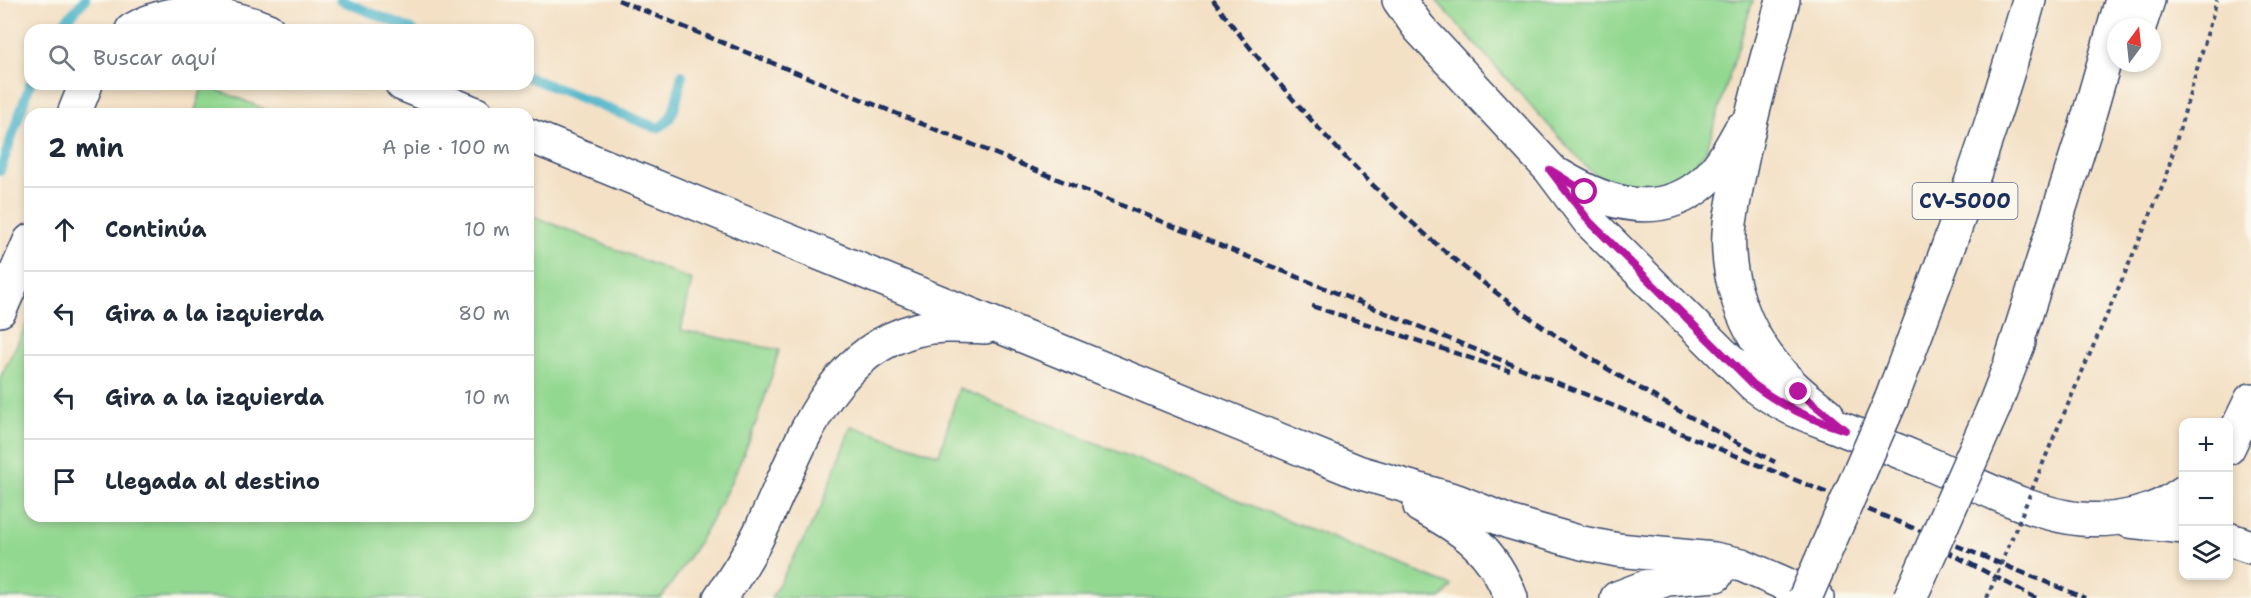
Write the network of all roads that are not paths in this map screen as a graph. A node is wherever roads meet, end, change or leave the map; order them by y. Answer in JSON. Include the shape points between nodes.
{"nodes":[{"id":1,"x":1399,"y":0,"type":"edge"},
{"id":2,"x":1783,"y":0,"type":"edge"},
{"id":3,"x":2029,"y":0,"type":"edge"},
{"id":4,"x":2122,"y":0,"type":"edge"},
{"id":5,"x":2148,"y":0,"type":"edge"},
{"id":6,"x":2142,"y":18,"type":"edge"},
{"id":7,"x":143,"y":24,"type":"edge"},
{"id":8,"x":251,"y":24,"type":"edge"},
{"id":9,"x":2123,"y":72,"type":"edge"},
{"id":10,"x":84,"y":90,"type":"edge"},
{"id":11,"x":417,"y":90,"type":"edge"},
{"id":12,"x":76,"y":108,"type":"edge"},
{"id":13,"x":461,"y":108,"type":"edge"},
{"id":14,"x":1751,"y":112,"type":"junction"},
{"id":15,"x":534,"y":137,"type":"edge"},
{"id":16,"x":1550,"y":170,"type":"junction"},
{"id":17,"x":24,"y":255,"type":"edge"},
{"id":18,"x":0,"y":310,"type":"edge"},
{"id":19,"x":1007,"y":329,"type":"junction"},
{"id":20,"x":2011,"y":361,"type":"junction"},
{"id":21,"x":2250,"y":404,"type":"edge"},
{"id":22,"x":1845,"y":430,"type":"junction"},
{"id":23,"x":2233,"y":440,"type":"edge"},
{"id":24,"x":2251,"y":453,"type":"edge"},
{"id":25,"x":1358,"y":472,"type":"junction"},
{"id":26,"x":2179,"y":495,"type":"edge"},
{"id":27,"x":2116,"y":519,"type":"junction"},
{"id":28,"x":2179,"y":526,"type":"edge"},
{"id":29,"x":2233,"y":540,"type":"edge"},
{"id":30,"x":2251,"y":547,"type":"edge"},
{"id":31,"x":1793,"y":590,"type":"edge"},
{"id":32,"x":720,"y":598,"type":"edge"},
{"id":33,"x":1511,"y":598,"type":"edge"},
{"id":34,"x":1617,"y":598,"type":"edge"},
{"id":35,"x":1817,"y":598,"type":"edge"},
{"id":36,"x":1910,"y":598,"type":"edge"}],
"edges":[{"from":1,"to":16,"type":"main road","via":[[1419,28]]},
{"from":2,"to":14,"type":"main road"},
{"from":3,"to":31,"type":"main road","number":"CV-5000","bridge":true,"via":[[1955,230],[1891,400]]},
{"from":4,"to":20,"type":"main road"},
{"from":5,"to":6,"type":"main road"},
{"from":7,"to":8,"type":"main road","via":[[173,13],[200,11]]},
{"from":9,"to":20,"type":"main road","via":[[2097,148]]},
{"from":10,"to":12,"type":"main road"},
{"from":11,"to":13,"type":"main road"},
{"from":14,"to":16,"type":"main road","via":[[1724,159],[1706,181],[1666,203],[1641,206],[1614,202],[1585,192]]},
{"from":14,"to":22,"type":"main road","via":[[1730,225],[1734,284],[1753,334],[1778,371]]},
{"from":15,"to":19,"type":"main road"},
{"from":16,"to":22,"type":"main road","via":[[1589,221],[1754,385],[1787,408]]},
{"from":17,"to":18,"type":"main road"},
{"from":19,"to":25,"type":"main road"},
{"from":19,"to":32,"type":"main road","via":[[951,325],[916,330],[855,362],[816,412],[759,534]]},
{"from":20,"to":36,"type":"main road","bridge":true},
{"from":21,"to":23,"type":"main road"},
{"from":21,"to":24,"type":"main road"},
{"from":22,"to":27,"type":"main road","via":[[2040,509],[2079,519]]},
{"from":25,"to":31,"type":"main road","via":[[1582,543],[1742,565]]},
{"from":25,"to":33,"type":"main road","via":[[1459,527],[1493,561]]},
{"from":26,"to":27,"type":"main road","via":[[2149,511]]},
{"from":27,"to":28,"type":"main road"},
{"from":29,"to":30,"type":"main road"},
{"from":31,"to":34,"type":"main road","via":[[1696,574],[1667,579]]},
{"from":31,"to":35,"type":"main road"}]}
